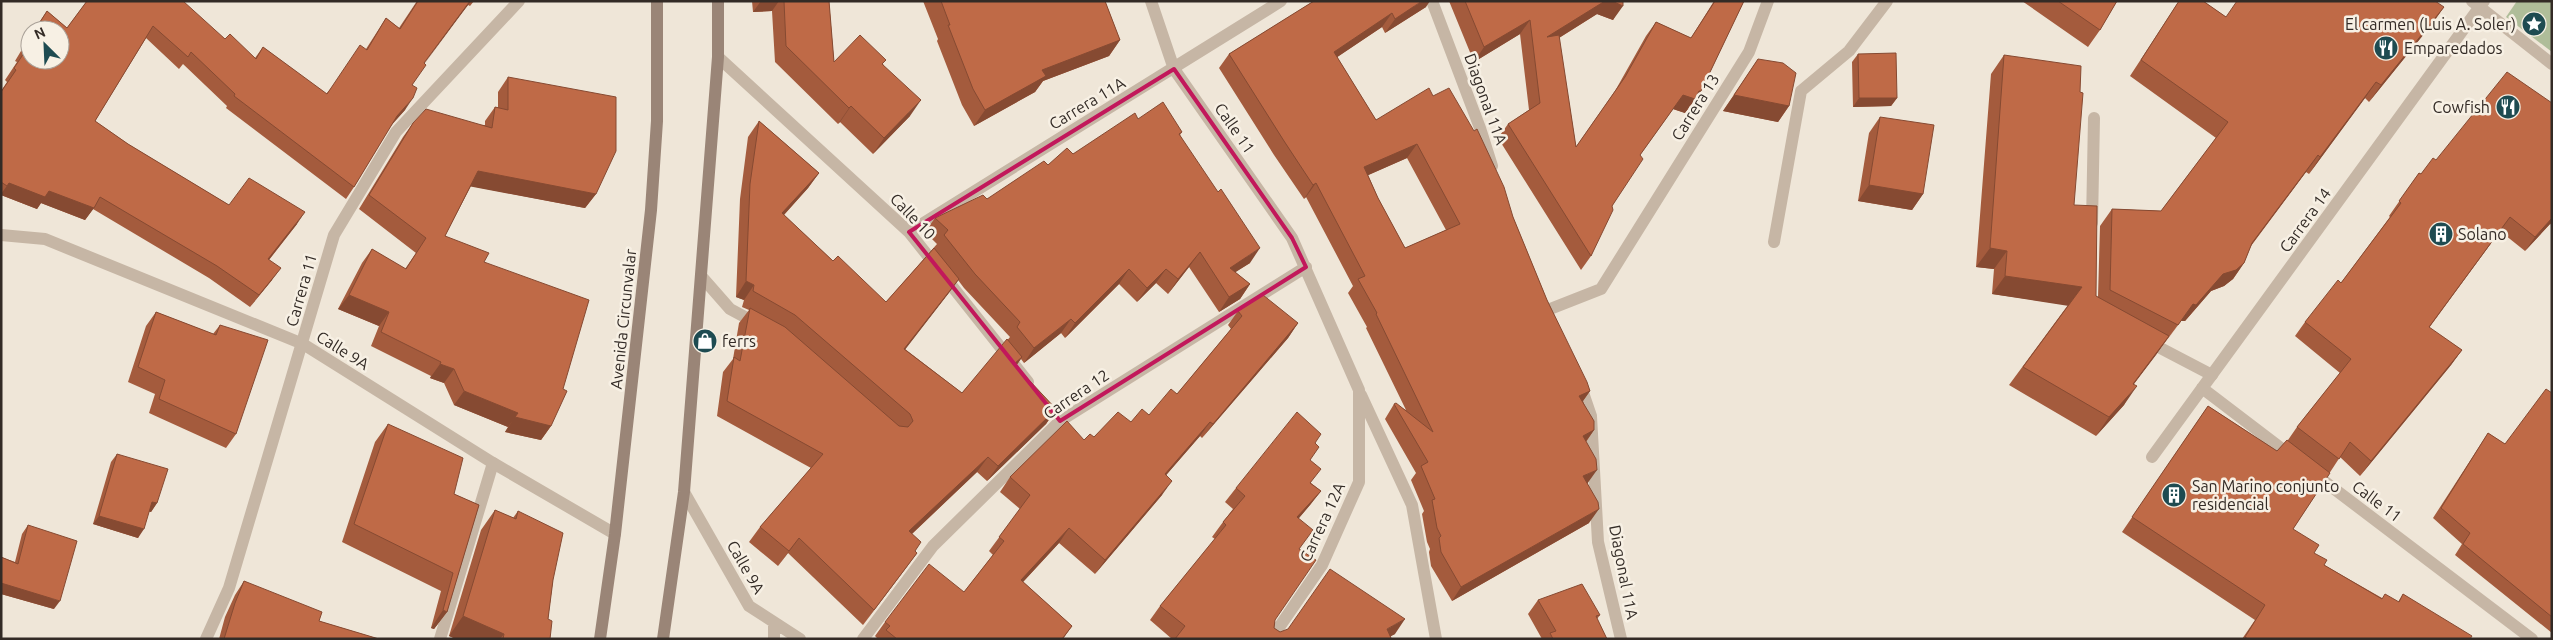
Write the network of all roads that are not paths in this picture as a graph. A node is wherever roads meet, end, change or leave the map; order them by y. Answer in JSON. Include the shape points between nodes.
{"nodes":[{"id":1,"x":519,"y":1,"type":"edge"},
{"id":2,"x":657,"y":1,"type":"edge"},
{"id":3,"x":718,"y":1,"type":"edge"},
{"id":4,"x":1151,"y":1,"type":"edge"},
{"id":5,"x":1281,"y":1,"type":"edge"},
{"id":6,"x":1432,"y":1,"type":"edge"},
{"id":7,"x":1768,"y":1,"type":"edge"},
{"id":8,"x":1887,"y":1,"type":"edge"},
{"id":9,"x":2479,"y":3,"type":"edge"},
{"id":10,"x":718,"y":57,"type":"junction"},
{"id":11,"x":2552,"y":64,"type":"edge"},
{"id":12,"x":1174,"y":69,"type":"junction"},
{"id":13,"x":2094,"y":118,"type":"dead end"},
{"id":14,"x":1497,"y":183,"type":"edge"},
{"id":15,"x":909,"y":232,"type":"junction"},
{"id":16,"x":2092,"y":234,"type":"edge"},
{"id":17,"x":1,"y":236,"type":"edge"},
{"id":18,"x":1774,"y":242,"type":"dead end"},
{"id":19,"x":1306,"y":267,"type":"junction"},
{"id":20,"x":701,"y":276,"type":"junction"},
{"id":21,"x":1545,"y":311,"type":"edge"},
{"id":22,"x":770,"y":331,"type":"edge"},
{"id":23,"x":2134,"y":334,"type":"edge"},
{"id":24,"x":303,"y":344,"type":"junction"},
{"id":25,"x":1572,"y":366,"type":"edge"},
{"id":26,"x":2212,"y":375,"type":"junction"},
{"id":27,"x":2202,"y":388,"type":"junction"},
{"id":28,"x":1036,"y":390,"type":"edge"},
{"id":29,"x":1359,"y":390,"type":"junction"},
{"id":30,"x":2152,"y":457,"type":"dead end"},
{"id":31,"x":493,"y":464,"type":"junction"},
{"id":32,"x":684,"y":492,"type":"junction"},
{"id":33,"x":615,"y":534,"type":"junction"},
{"id":34,"x":774,"y":623,"type":"junction"},
{"id":35,"x":206,"y":639,"type":"edge"},
{"id":36,"x":440,"y":639,"type":"edge"},
{"id":37,"x":600,"y":639,"type":"edge"},
{"id":38,"x":663,"y":639,"type":"edge"},
{"id":39,"x":774,"y":639,"type":"edge"},
{"id":40,"x":800,"y":639,"type":"edge"},
{"id":41,"x":863,"y":639,"type":"edge"},
{"id":42,"x":1271,"y":639,"type":"edge"},
{"id":43,"x":1436,"y":639,"type":"edge"},
{"id":44,"x":1621,"y":639,"type":"edge"},
{"id":45,"x":2532,"y":639,"type":"edge"}],
"edges":[{"from":1,"to":24,"type":"street","name":"Carrera 11","via":[[396,132],[334,235]]},
{"from":2,"to":33,"type":"main road","name":"Avenida Circunvalar","via":[[657,120],[651,210]]},
{"from":3,"to":10,"type":"main road"},
{"from":4,"to":12,"type":"street","name":"Calle 11"},
{"from":5,"to":12,"type":"street","name":"Carrera 11A"},
{"from":6,"to":14,"type":"street","name":"Diagonal 11A"},
{"from":7,"to":21,"type":"street","name":"Carrera 13","via":[[1752,55],[1601,289]]},
{"from":8,"to":18,"type":"street","via":[[1850,51],[1797,88]]},
{"from":9,"to":11,"type":"street"},
{"from":9,"to":26,"type":"street","name":"Carrera 14"},
{"from":10,"to":15,"type":"street","name":"Calle 10"},
{"from":10,"to":20,"type":"main road"},
{"from":12,"to":15,"type":"street","name":"Carrera 11A"},
{"from":12,"to":19,"type":"street","name":"Calle 11","via":[[1292,238]]},
{"from":13,"to":16,"type":"street"},
{"from":15,"to":28,"type":"street","name":"Calle 10"},
{"from":17,"to":24,"type":"street","name":"Calle 9A","via":[[45,239]]},
{"from":19,"to":29,"type":"street","name":"Carrera 12A"},
{"from":19,"to":41,"type":"street","name":"Carrera 12","via":[[1057,417],[933,546]]},
{"from":20,"to":22,"type":"street","via":[[730,308]]},
{"from":20,"to":32,"type":"main road"},
{"from":23,"to":26,"type":"street"},
{"from":24,"to":31,"type":"street","name":"Calle 9A"},
{"from":24,"to":35,"type":"street","name":"Carrera 11","via":[[229,588]]},
{"from":25,"to":44,"type":"street","name":"Diagonal 11A","via":[[1585,393],[1591,416],[1598,542]]},
{"from":26,"to":27,"type":"street","name":"Carrera 14"},
{"from":27,"to":30,"type":"street","name":"Carrera 14"},
{"from":27,"to":45,"type":"street","name":"Calle 11"},
{"from":29,"to":42,"type":"street","name":"Carrera 12A","via":[[1359,482],[1322,565]]},
{"from":29,"to":43,"type":"street","via":[[1412,505]]},
{"from":31,"to":33,"type":"street","name":"Calle 9A"},
{"from":31,"to":36,"type":"street"},
{"from":32,"to":34,"type":"street","name":"Calle 9A","via":[[749,606]]},
{"from":32,"to":38,"type":"main road"},
{"from":33,"to":37,"type":"main road","name":"Avenida Circunvalar"},
{"from":34,"to":39,"type":"street"},
{"from":34,"to":40,"type":"street","name":"Calle 9A"}]}
